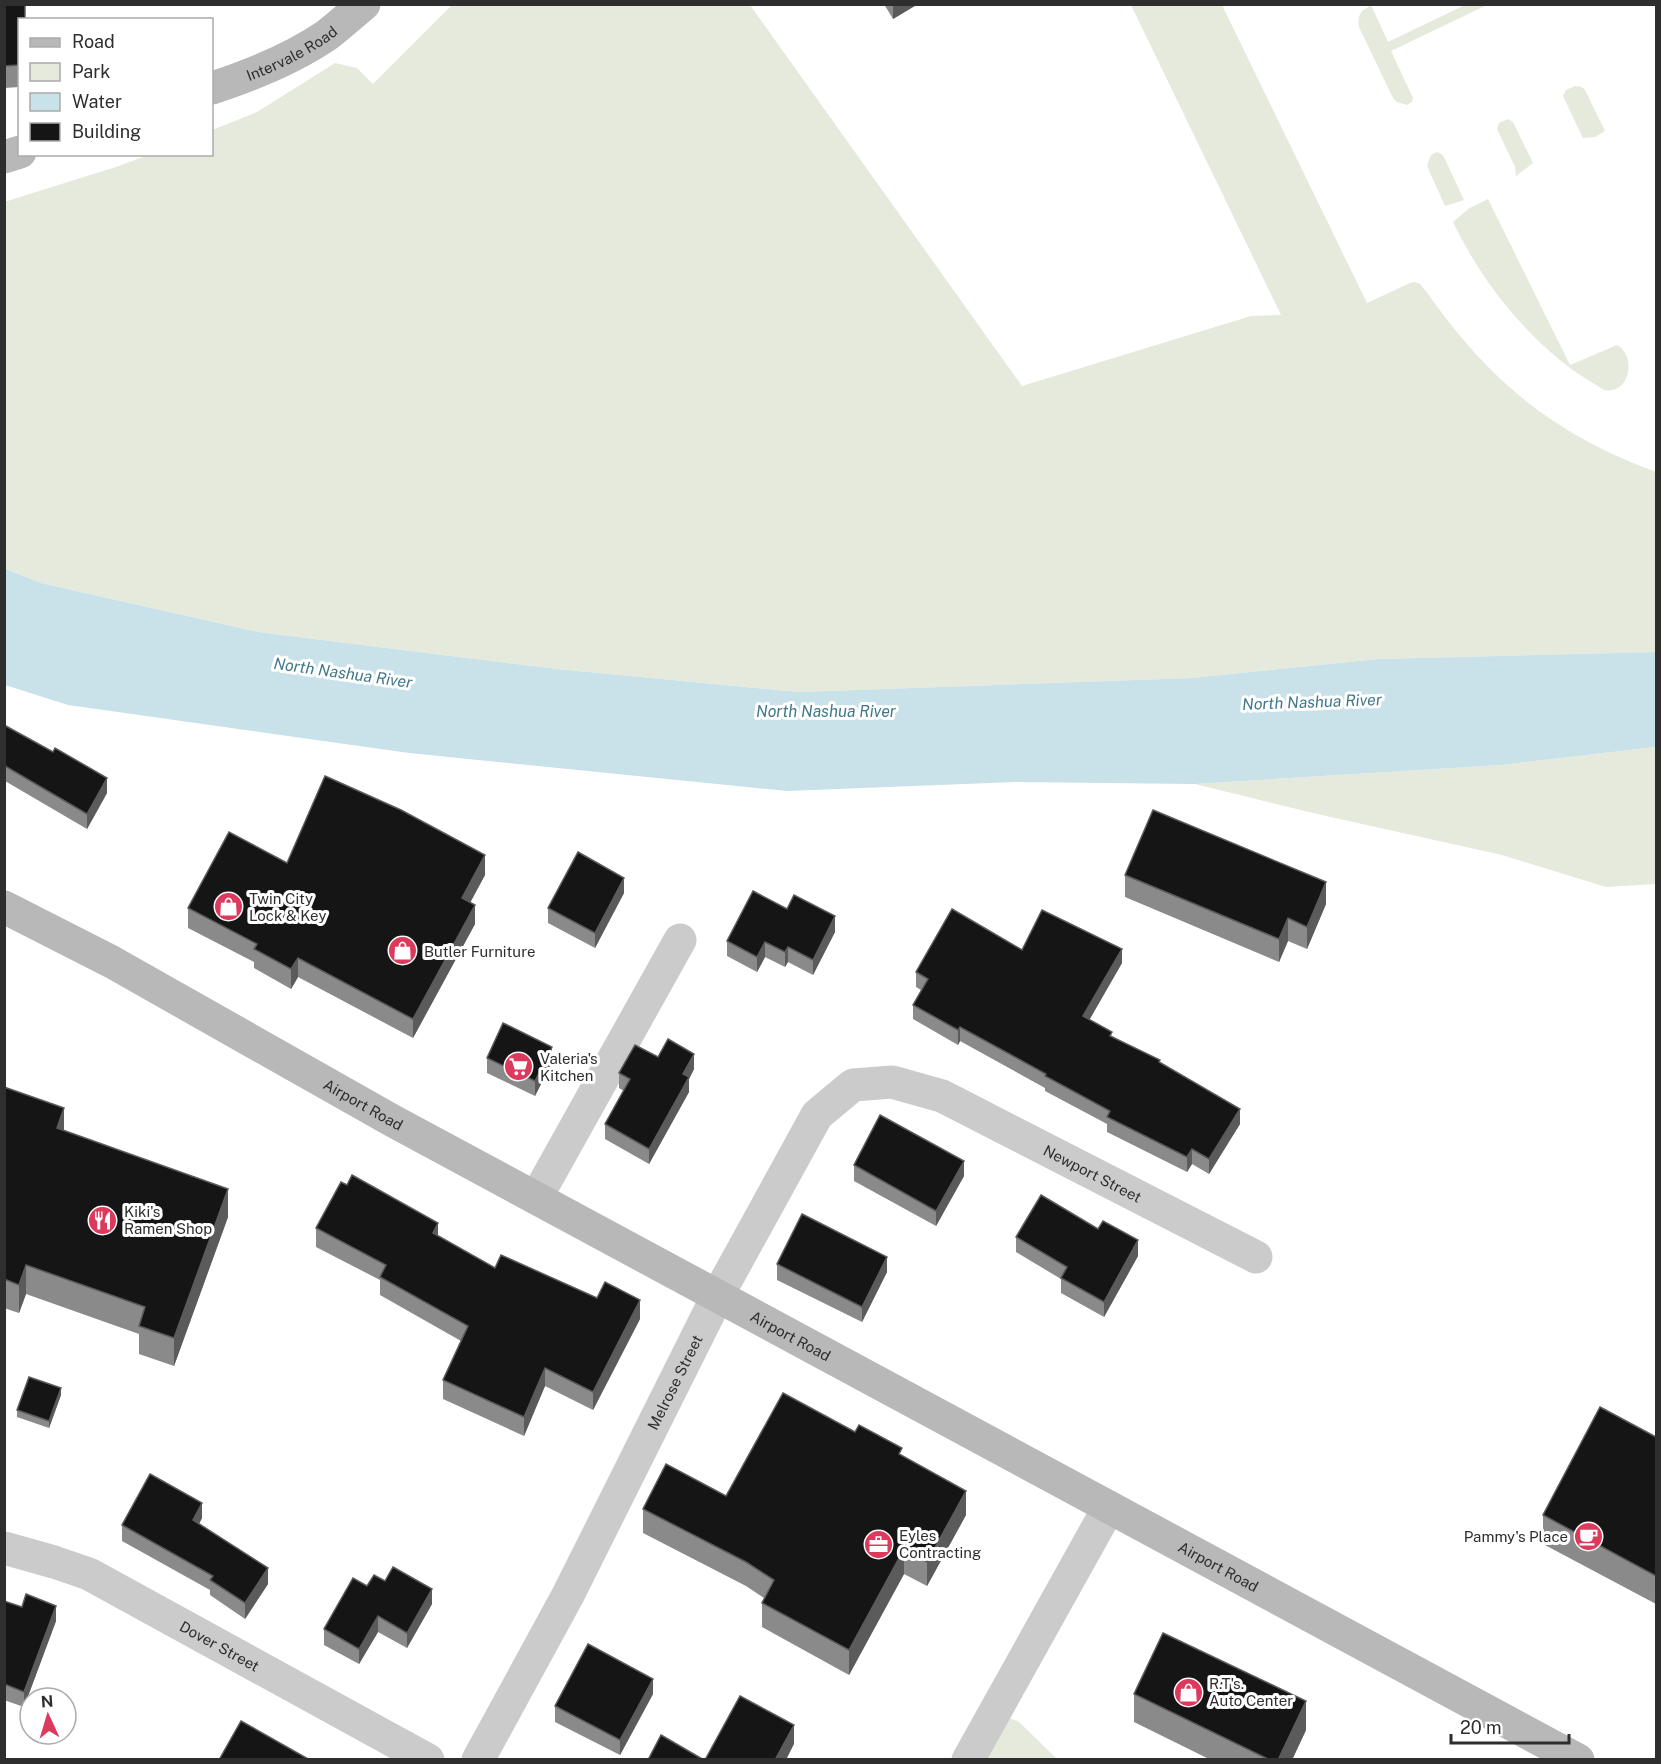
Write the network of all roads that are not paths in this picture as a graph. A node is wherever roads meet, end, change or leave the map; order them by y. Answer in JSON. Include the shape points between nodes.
{"nodes":[{"id":1,"x":364,"y":4,"type":"edge"},
{"id":2,"x":213,"y":88,"type":"edge"},
{"id":3,"x":4,"y":907,"type":"edge"},
{"id":4,"x":680,"y":940,"type":"dead end"},
{"id":5,"x":928,"y":1092,"type":"joint"},
{"id":6,"x":536,"y":1198,"type":"junction"},
{"id":7,"x":1256,"y":1257,"type":"dead end"},
{"id":8,"x":718,"y":1295,"type":"junction"},
{"id":9,"x":1109,"y":1507,"type":"junction"},
{"id":10,"x":4,"y":1548,"type":"edge"},
{"id":11,"x":428,"y":1760,"type":"edge"},
{"id":12,"x":478,"y":1760,"type":"edge"},
{"id":13,"x":968,"y":1760,"type":"edge"},
{"id":14,"x":1578,"y":1760,"type":"edge"}],
"edges":[{"from":1,"to":2,"type":"main road","name":"Intervale Road","via":[[291,56]]},
{"from":3,"to":6,"type":"main road","name":"Airport Road","via":[[112,962]]},
{"from":4,"to":6,"type":"street"},
{"from":5,"to":7,"type":"street","name":"Newport Street"},
{"from":5,"to":8,"type":"street","name":"Melrose Street","via":[[892,1082],[853,1085],[817,1115]]},
{"from":6,"to":8,"type":"main road","name":"Airport Road"},
{"from":8,"to":9,"type":"main road","name":"Airport Road"},
{"from":8,"to":12,"type":"street","name":"Melrose Street","via":[[568,1595]]},
{"from":9,"to":13,"type":"street"},
{"from":9,"to":14,"type":"main road","name":"Airport Road"},
{"from":10,"to":11,"type":"street","name":"Dover Street","via":[[88,1574]]}]}
